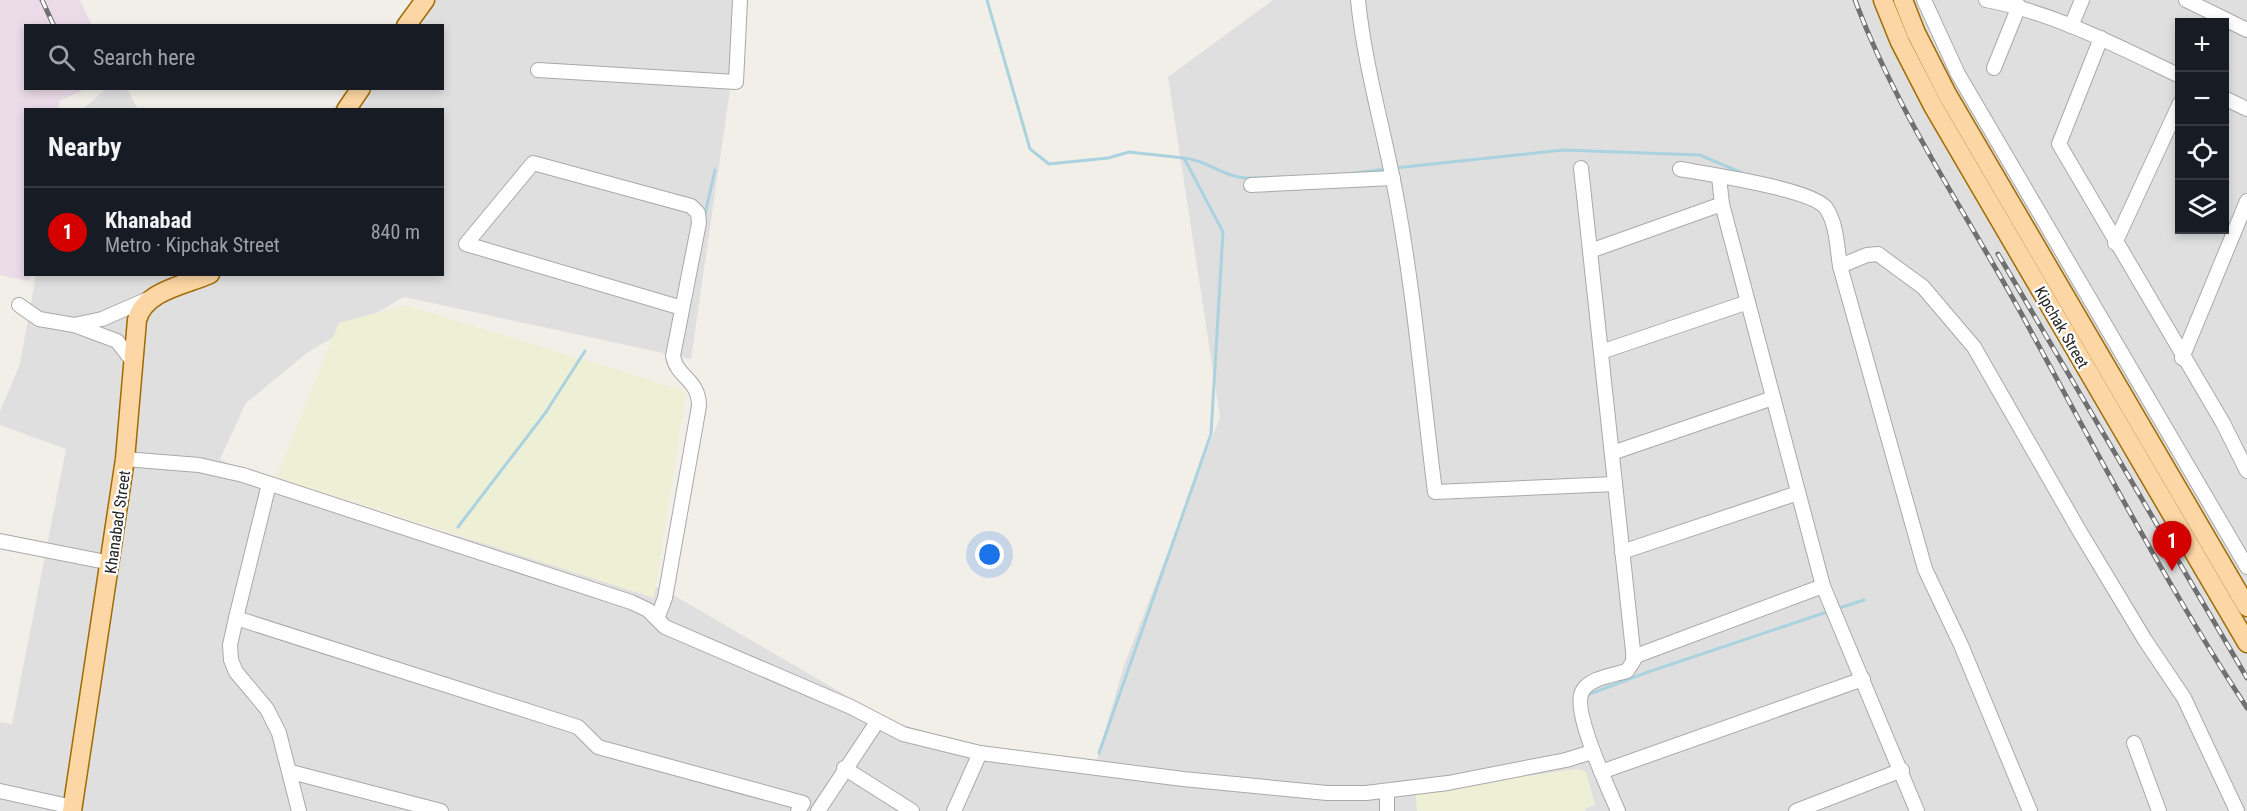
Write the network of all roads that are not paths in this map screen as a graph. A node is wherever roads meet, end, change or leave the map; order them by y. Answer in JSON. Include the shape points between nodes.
{"nodes":[{"id":1,"x":425,"y":0,"type":"edge"},
{"id":2,"x":740,"y":0,"type":"edge"},
{"id":3,"x":1358,"y":0,"type":"edge"},
{"id":4,"x":1904,"y":0,"type":"edge"},
{"id":5,"x":1924,"y":0,"type":"edge"},
{"id":6,"x":1986,"y":0,"type":"edge"},
{"id":7,"x":2082,"y":0,"type":"edge"},
{"id":8,"x":2186,"y":0,"type":"edge"},
{"id":9,"x":1884,"y":4,"type":"edge"},
{"id":10,"x":2019,"y":6,"type":"junction"},
{"id":11,"x":407,"y":24,"type":"edge"},
{"id":12,"x":2071,"y":26,"type":"junction"},
{"id":13,"x":2247,"y":30,"type":"edge"},
{"id":14,"x":2101,"y":38,"type":"junction"},
{"id":15,"x":1994,"y":68,"type":"dead end"},
{"id":16,"x":538,"y":70,"type":"dead end"},
{"id":17,"x":2175,"y":74,"type":"edge"},
{"id":18,"x":360,"y":90,"type":"edge"},
{"id":19,"x":2229,"y":101,"type":"edge"},
{"id":20,"x":347,"y":108,"type":"edge"},
{"id":21,"x":2247,"y":110,"type":"edge"},
{"id":22,"x":2175,"y":114,"type":"edge"},
{"id":23,"x":1581,"y":168,"type":"dead end"},
{"id":24,"x":1680,"y":169,"type":"dead end"},
{"id":25,"x":1719,"y":177,"type":"junction"},
{"id":26,"x":1393,"y":178,"type":"junction"},
{"id":27,"x":1251,"y":185,"type":"dead end"},
{"id":28,"x":2247,"y":201,"type":"edge"},
{"id":29,"x":1722,"y":204,"type":"junction"},
{"id":30,"x":2115,"y":243,"type":"junction"},
{"id":31,"x":1590,"y":251,"type":"junction"},
{"id":32,"x":1840,"y":266,"type":"junction"},
{"id":33,"x":205,"y":276,"type":"edge"},
{"id":34,"x":158,"y":295,"type":"junction"},
{"id":35,"x":1748,"y":302,"type":"junction"},
{"id":36,"x":19,"y":305,"type":"dead end"},
{"id":37,"x":682,"y":308,"type":"junction"},
{"id":38,"x":74,"y":325,"type":"junction"},
{"id":39,"x":1601,"y":352,"type":"junction"},
{"id":40,"x":2182,"y":358,"type":"junction"},
{"id":41,"x":134,"y":363,"type":"junction"},
{"id":42,"x":1773,"y":398,"type":"junction"},
{"id":43,"x":1612,"y":453,"type":"junction"},
{"id":44,"x":126,"y":459,"type":"junction"},
{"id":45,"x":2247,"y":471,"type":"edge"},
{"id":46,"x":269,"y":484,"type":"junction"},
{"id":47,"x":1615,"y":484,"type":"junction"},
{"id":48,"x":1798,"y":493,"type":"junction"},
{"id":49,"x":0,"y":540,"type":"edge"},
{"id":50,"x":1622,"y":552,"type":"junction"},
{"id":51,"x":111,"y":563,"type":"junction"},
{"id":52,"x":2247,"y":567,"type":"edge"},
{"id":53,"x":1823,"y":586,"type":"junction"},
{"id":54,"x":2247,"y":607,"type":"edge"},
{"id":55,"x":236,"y":618,"type":"junction"},
{"id":56,"x":657,"y":619,"type":"junction"},
{"id":57,"x":2247,"y":643,"type":"edge"},
{"id":58,"x":1633,"y":657,"type":"junction"},
{"id":59,"x":1863,"y":679,"type":"junction"},
{"id":60,"x":877,"y":722,"type":"junction"},
{"id":61,"x":2134,"y":743,"type":"dead end"},
{"id":62,"x":1592,"y":752,"type":"junction"},
{"id":63,"x":980,"y":753,"type":"junction"},
{"id":64,"x":844,"y":768,"type":"junction"},
{"id":65,"x":1902,"y":770,"type":"junction"},
{"id":66,"x":291,"y":772,"type":"junction"},
{"id":67,"x":1601,"y":772,"type":"junction"},
{"id":68,"x":0,"y":791,"type":"edge"},
{"id":69,"x":1387,"y":791,"type":"junction"},
{"id":70,"x":801,"y":807,"type":"edge"},
{"id":71,"x":72,"y":809,"type":"edge"},
{"id":72,"x":819,"y":809,"type":"edge"},
{"id":73,"x":1810,"y":809,"type":"edge"},
{"id":74,"x":299,"y":811,"type":"edge"},
{"id":75,"x":441,"y":811,"type":"edge"},
{"id":76,"x":912,"y":811,"type":"edge"},
{"id":77,"x":954,"y":811,"type":"edge"},
{"id":78,"x":1387,"y":811,"type":"edge"},
{"id":79,"x":1618,"y":811,"type":"edge"},
{"id":80,"x":1796,"y":811,"type":"edge"},
{"id":81,"x":1917,"y":811,"type":"edge"},
{"id":82,"x":2030,"y":811,"type":"edge"},
{"id":83,"x":2159,"y":811,"type":"edge"},
{"id":84,"x":2237,"y":811,"type":"edge"}],
"edges":[{"from":1,"to":11,"type":"main road"},
{"from":2,"to":16,"type":"street","via":[[736,82]]},
{"from":3,"to":26,"type":"street","via":[[1371,90]]},
{"from":4,"to":9,"type":"main road"},
{"from":4,"to":54,"type":"main road","name":"Kipchak Street","via":[[1947,94]]},
{"from":5,"to":52,"type":"street","via":[[1958,74]]},
{"from":6,"to":10,"type":"street"},
{"from":7,"to":12,"type":"street"},
{"from":8,"to":13,"type":"street"},
{"from":9,"to":57,"type":"main road","name":"Kipchak Street","via":[[1939,116]]},
{"from":10,"to":12,"type":"street"},
{"from":10,"to":15,"type":"street"},
{"from":12,"to":14,"type":"street"},
{"from":14,"to":17,"type":"street"},
{"from":14,"to":30,"type":"street","via":[[2059,144]]},
{"from":18,"to":20,"type":"main road"},
{"from":19,"to":21,"type":"street"},
{"from":22,"to":30,"type":"street"},
{"from":23,"to":31,"type":"street"},
{"from":24,"to":25,"type":"street"},
{"from":25,"to":29,"type":"street"},
{"from":25,"to":32,"type":"street","via":[[1817,200],[1832,222]]},
{"from":26,"to":27,"type":"street"},
{"from":26,"to":47,"type":"street","via":[[1405,246],[1434,492]]},
{"from":28,"to":40,"type":"street"},
{"from":29,"to":31,"type":"street"},
{"from":29,"to":35,"type":"street"},
{"from":30,"to":40,"type":"street"},
{"from":31,"to":39,"type":"street"},
{"from":32,"to":82,"type":"street","via":[[1925,569]]},
{"from":32,"to":84,"type":"street","via":[[1878,254],[1923,287],[1974,347],[2080,532],[2184,698]]},
{"from":33,"to":34,"type":"main road","name":"Khanabad Street"},
{"from":34,"to":38,"type":"street","via":[[102,319]]},
{"from":34,"to":41,"type":"main road","name":"Khanabad Street","via":[[138,314]]},
{"from":35,"to":39,"type":"street"},
{"from":35,"to":42,"type":"street"},
{"from":36,"to":38,"type":"street","via":[[39,319]]},
{"from":37,"to":37,"type":"street","via":[[700,218],[691,206],[533,163],[466,244]]},
{"from":37,"to":56,"type":"street","via":[[674,360],[697,389],[699,406],[665,598]]},
{"from":38,"to":41,"type":"street","via":[[117,341]]},
{"from":39,"to":43,"type":"street"},
{"from":40,"to":45,"type":"street","via":[[2223,423]]},
{"from":41,"to":44,"type":"main road","name":"Khanabad Street"},
{"from":42,"to":43,"type":"street"},
{"from":42,"to":48,"type":"street"},
{"from":43,"to":47,"type":"street"},
{"from":44,"to":46,"type":"street","via":[[199,465]]},
{"from":44,"to":51,"type":"main road","name":"Khanabad Street"},
{"from":46,"to":55,"type":"street"},
{"from":46,"to":56,"type":"street","via":[[631,602]]},
{"from":47,"to":50,"type":"street"},
{"from":48,"to":50,"type":"street"},
{"from":48,"to":53,"type":"street"},
{"from":49,"to":51,"type":"street"},
{"from":50,"to":58,"type":"street"},
{"from":51,"to":71,"type":"main road","name":"Khanabad Street"},
{"from":53,"to":58,"type":"street"},
{"from":53,"to":59,"type":"street"},
{"from":55,"to":66,"type":"street","via":[[230,645],[236,672],[267,709]]},
{"from":55,"to":70,"type":"street","via":[[578,727],[598,747]]},
{"from":56,"to":60,"type":"street","via":[[665,627],[851,707]]},
{"from":58,"to":62,"type":"street","via":[[1631,668],[1592,682],[1582,692],[1580,703]]},
{"from":59,"to":65,"type":"street"},
{"from":59,"to":67,"type":"street"},
{"from":60,"to":63,"type":"street","via":[[915,738]]},
{"from":60,"to":64,"type":"street"},
{"from":61,"to":83,"type":"street"},
{"from":62,"to":67,"type":"street"},
{"from":62,"to":69,"type":"street","via":[[1501,774]]},
{"from":63,"to":69,"type":"street","via":[[1327,793]]},
{"from":63,"to":77,"type":"street"},
{"from":64,"to":72,"type":"street"},
{"from":64,"to":76,"type":"street"},
{"from":65,"to":73,"type":"street"},
{"from":65,"to":81,"type":"street"},
{"from":66,"to":74,"type":"street"},
{"from":66,"to":75,"type":"street"},
{"from":67,"to":79,"type":"street"},
{"from":68,"to":71,"type":"street"},
{"from":69,"to":78,"type":"street"},
{"from":70,"to":72,"type":"street"},
{"from":73,"to":80,"type":"street"}]}
